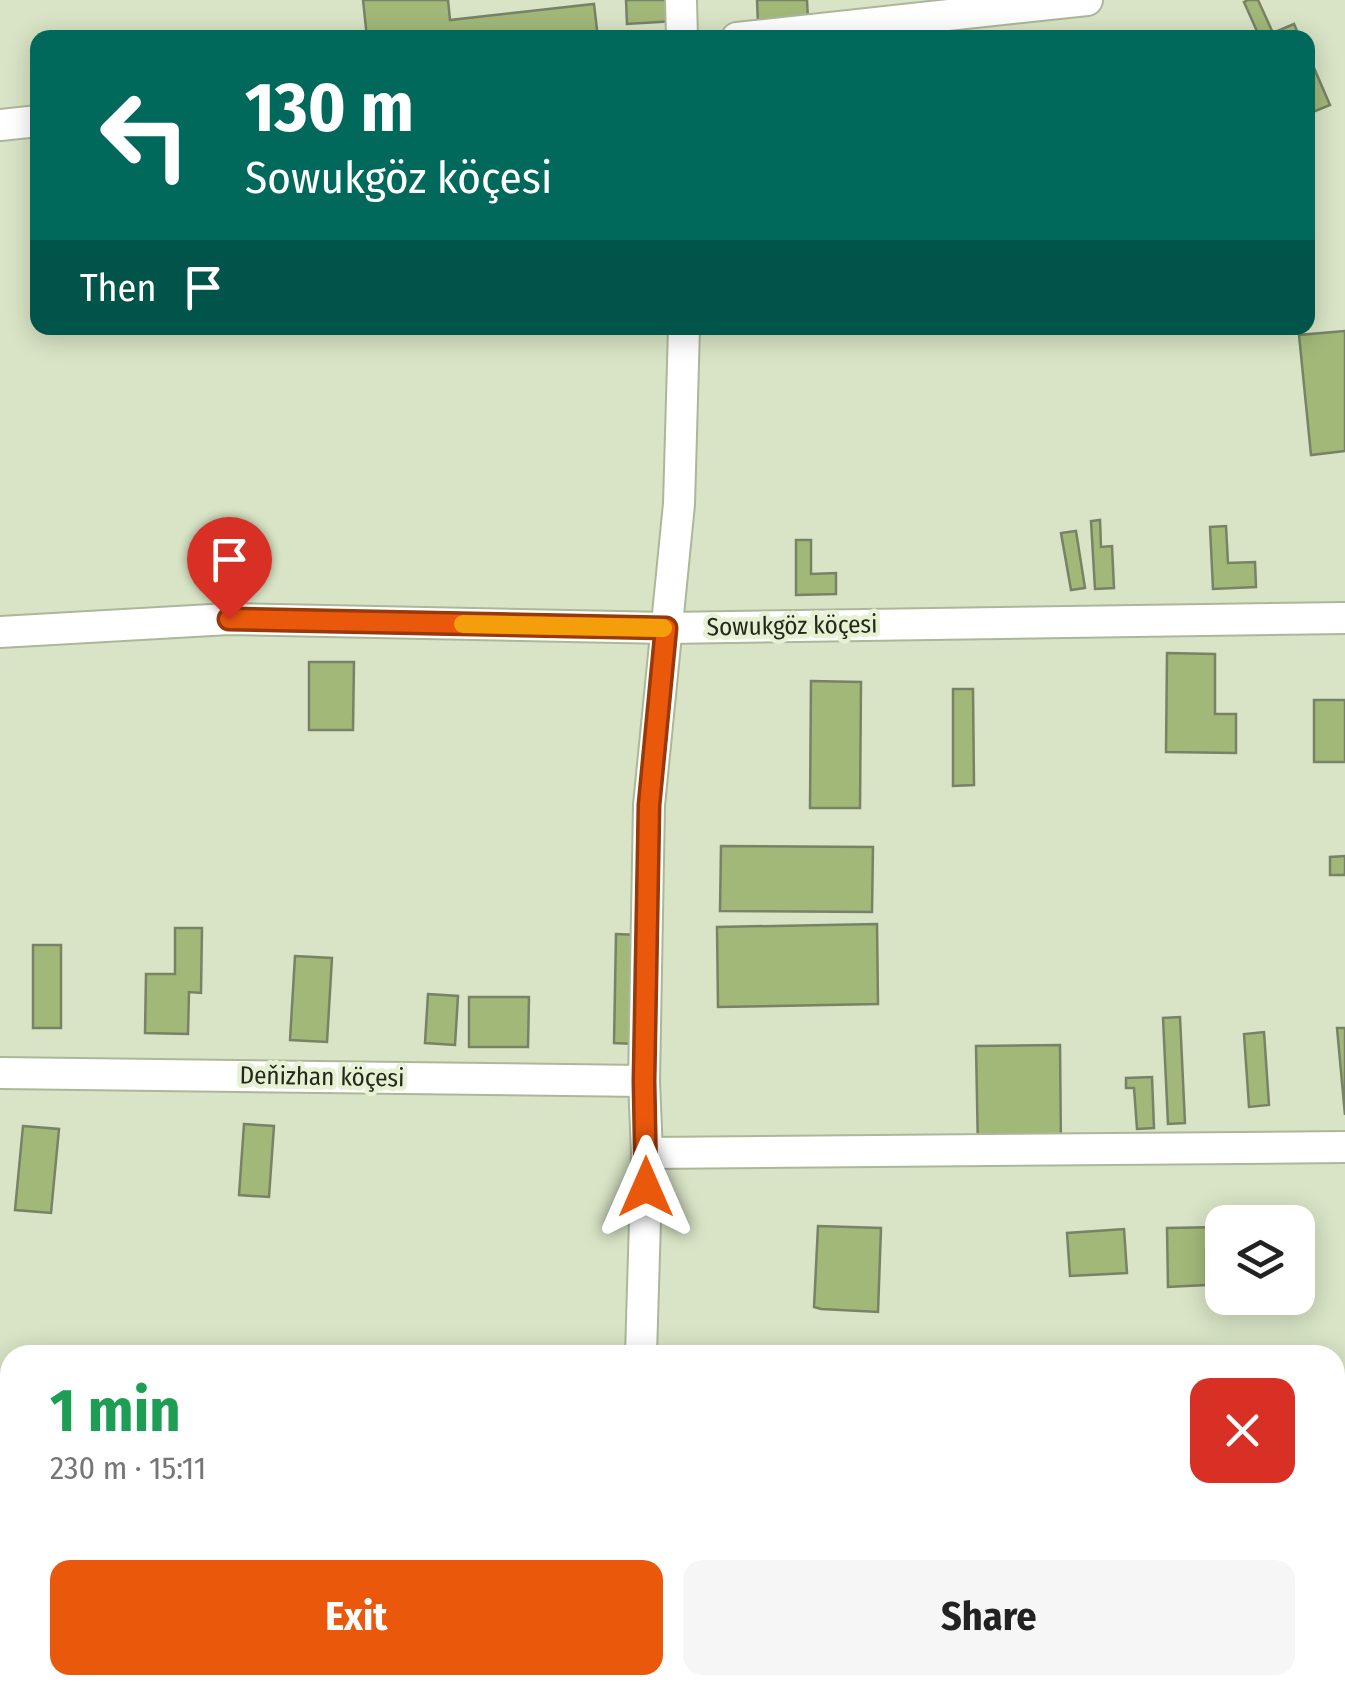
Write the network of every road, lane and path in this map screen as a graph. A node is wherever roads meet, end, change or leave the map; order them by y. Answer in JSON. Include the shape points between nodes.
{"nodes":[{"id":1,"x":680,"y":0,"type":"edge"},
{"id":2,"x":1086,"y":0,"type":"edge"},
{"id":3,"x":682,"y":30,"type":"edge"},
{"id":4,"x":810,"y":30,"type":"edge"},
{"id":5,"x":30,"y":122,"type":"edge"},
{"id":6,"x":0,"y":125,"type":"edge"},
{"id":7,"x":684,"y":335,"type":"edge"},
{"id":8,"x":1345,"y":618,"type":"edge"},
{"id":9,"x":666,"y":628,"type":"junction"},
{"id":10,"x":0,"y":632,"type":"edge"},
{"id":11,"x":0,"y":1073,"type":"edge"},
{"id":12,"x":644,"y":1081,"type":"junction"},
{"id":13,"x":1345,"y":1147,"type":"edge"},
{"id":14,"x":646,"y":1154,"type":"junction"},
{"id":15,"x":641,"y":1345,"type":"edge"}],
"edges":[{"from":1,"to":3,"type":"street"},
{"from":2,"to":4,"type":"street"},
{"from":5,"to":6,"type":"street"},
{"from":7,"to":9,"type":"street","via":[[679,504]]},
{"from":8,"to":9,"type":"street","name":"Sowukgöz köçesi"},
{"from":9,"to":10,"type":"street","name":"Sowukgöz köçesi","via":[[229,619]]},
{"from":9,"to":12,"type":"street","via":[[649,805]]},
{"from":11,"to":12,"type":"street","name":"Deňizhan köçesi"},
{"from":12,"to":14,"type":"street"},
{"from":13,"to":14,"type":"street"},
{"from":14,"to":15,"type":"street"}]}
